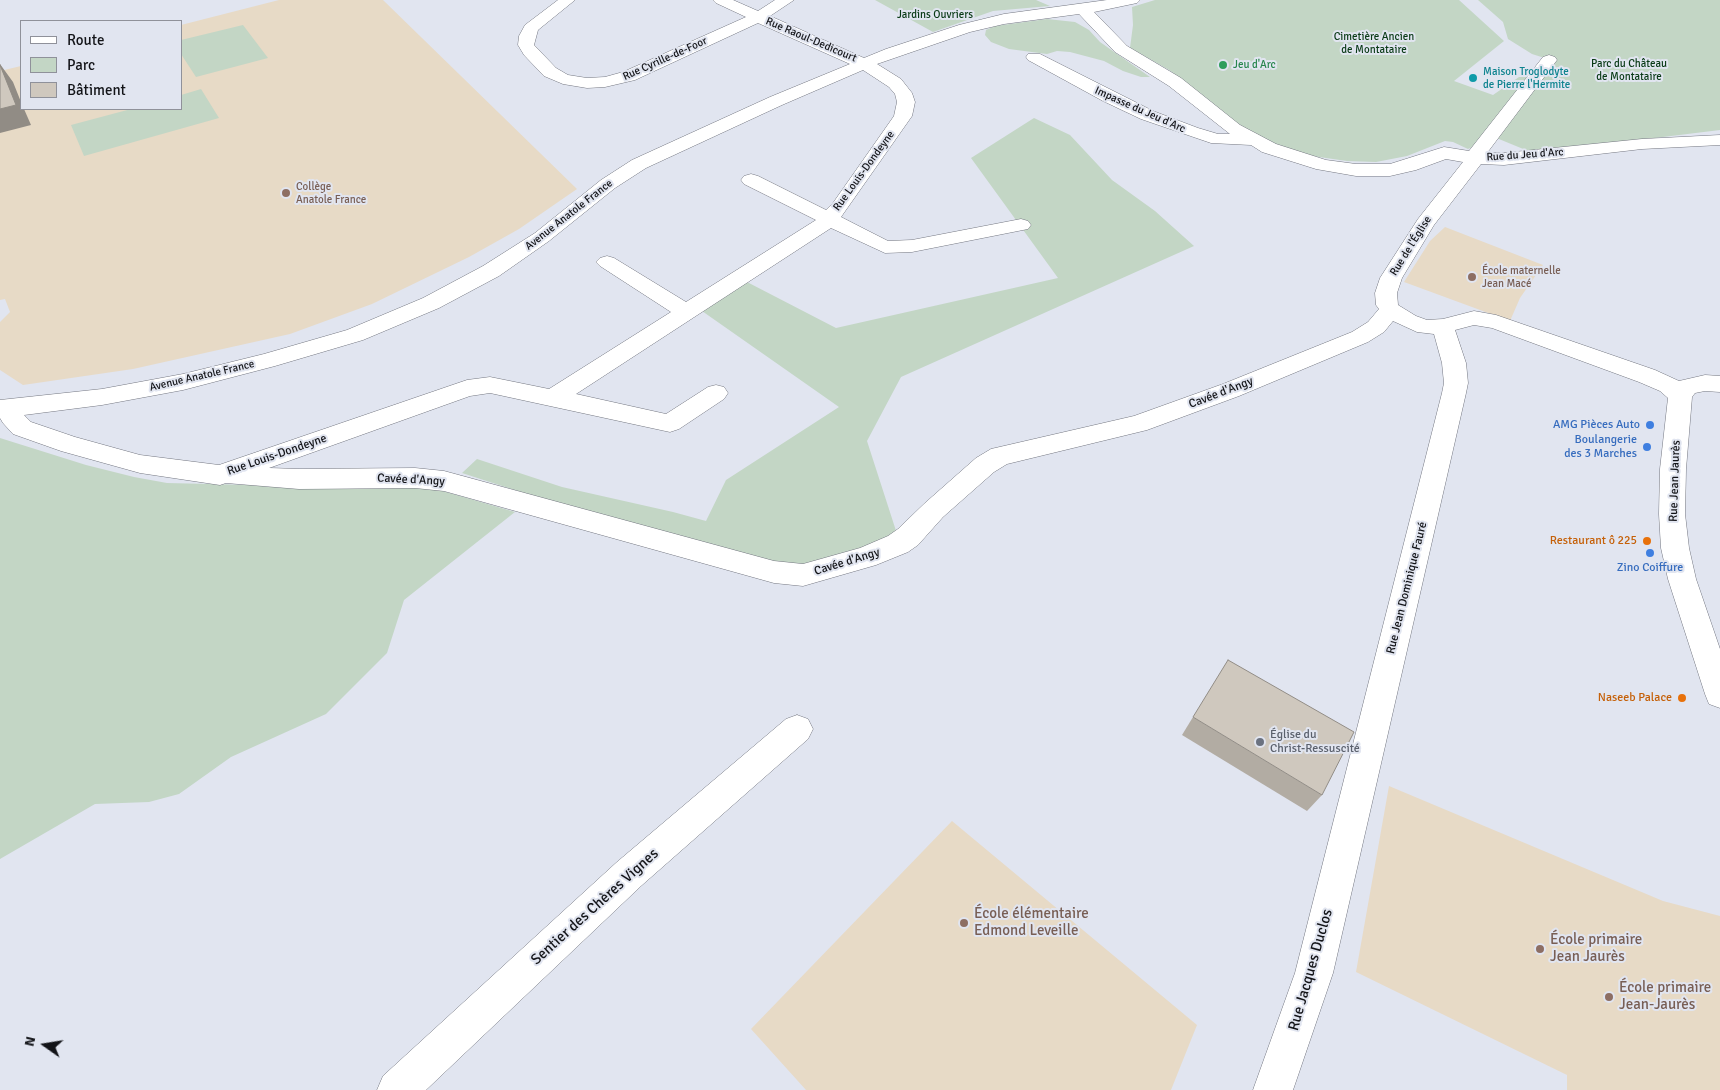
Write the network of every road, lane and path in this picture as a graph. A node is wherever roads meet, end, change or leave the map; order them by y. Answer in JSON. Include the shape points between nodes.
{"nodes":[{"id":1,"x":567,"y":0,"type":"edge"},
{"id":2,"x":721,"y":0,"type":"edge"},
{"id":3,"x":786,"y":0,"type":"edge"},
{"id":4,"x":1132,"y":0,"type":"edge"},
{"id":5,"x":1083,"y":9,"type":"junction"},
{"id":6,"x":758,"y":17,"type":"junction"},
{"id":7,"x":1034,"y":57,"type":"dead end"},
{"id":8,"x":1549,"y":60,"type":"dead end"},
{"id":9,"x":864,"y":63,"type":"junction"},
{"id":10,"x":1254,"y":140,"type":"junction"},
{"id":11,"x":1720,"y":140,"type":"edge"},
{"id":12,"x":1475,"y":158,"type":"junction"},
{"id":13,"x":751,"y":180,"type":"dead end"},
{"id":14,"x":828,"y":220,"type":"junction"},
{"id":15,"x":1021,"y":225,"type":"dead end"},
{"id":16,"x":607,"y":262,"type":"dead end"},
{"id":17,"x":1390,"y":310,"type":"junction"},
{"id":18,"x":686,"y":312,"type":"junction"},
{"id":19,"x":1443,"y":326,"type":"junction"},
{"id":20,"x":1720,"y":384,"type":"edge"},
{"id":21,"x":716,"y":393,"type":"dead end"},
{"id":22,"x":1680,"y":395,"type":"junction"},
{"id":23,"x":553,"y":398,"type":"junction"},
{"id":24,"x":5,"y":408,"type":"edge"},
{"id":25,"x":220,"y":475,"type":"junction"},
{"id":26,"x":1720,"y":694,"type":"edge"},
{"id":27,"x":797,"y":729,"type":"dead end"},
{"id":28,"x":1344,"y":849,"type":"joint"},
{"id":29,"x":397,"y":1090,"type":"edge"},
{"id":30,"x":1274,"y":1090,"type":"edge"}],
"edges":[{"from":1,"to":6,"type":"street","name":"Rue Cyrille-de-Foor","via":[[531,28],[526,45],[550,72],[577,83],[605,82],[629,76]]},
{"from":2,"to":6,"type":"street","name":"Rue Raoul-Dedicourt"},
{"from":3,"to":6,"type":"street","name":"Rue Raoul-Dedicourt"},
{"from":4,"to":5,"type":"street","name":"Avenue Anatole France"},
{"from":5,"to":9,"type":"street","name":"Avenue Anatole France","via":[[976,24]]},
{"from":5,"to":10,"type":"street","name":"Rue du Jeu d'Arc","via":[[1121,49],[1176,82],[1234,129]]},
{"from":6,"to":9,"type":"street","name":"Rue Raoul-Dedicourt"},
{"from":7,"to":10,"type":"street","name":"Impasse du Jeu d'Arc","via":[[1109,97],[1192,132],[1217,139]]},
{"from":8,"to":12,"type":"street","name":"Rue de l'Église"},
{"from":9,"to":14,"type":"street","name":"Rue Louis-Dondeyne","via":[[895,83],[904,97],[904,112]]},
{"from":9,"to":24,"type":"street","name":"Avenue Anatole France","via":[[639,164],[510,259],[450,293],[392,320],[324,345],[210,376],[102,397]]},
{"from":10,"to":12,"type":"street","name":"Rue du Jeu d'Arc","via":[[1311,162],[1356,170],[1400,168],[1444,153]]},
{"from":11,"to":12,"type":"street","name":"Rue du Jeu d'Arc","via":[[1642,144],[1504,159]]},
{"from":12,"to":17,"type":"street","name":"Rue de l'Église","via":[[1431,213],[1394,272],[1386,293]]},
{"from":13,"to":14,"type":"street"},
{"from":14,"to":15,"type":"street","via":[[878,245],[894,248]]},
{"from":14,"to":18,"type":"street","name":"Rue Louis-Dondeyne"},
{"from":16,"to":18,"type":"street"},
{"from":17,"to":19,"type":"street","via":[[1418,325]]},
{"from":17,"to":25,"type":"street","name":"Cavée d'Angy","via":[[1376,327],[1360,337],[1231,390],[1138,424],[1000,456],[985,465],[898,544],[803,575],[774,572],[444,480]]},
{"from":18,"to":23,"type":"street","name":"Rue Louis-Dondeyne"},
{"from":19,"to":22,"type":"street","via":[[1474,318],[1496,322],[1647,376]]},
{"from":19,"to":28,"type":"street","name":"Rue Jean Dominique Fauré","via":[[1456,383]]},
{"from":20,"to":22,"type":"street","via":[[1687,387]]},
{"from":21,"to":23,"type":"street","name":"Rue Louis-Dondeyne","via":[[670,423]]},
{"from":22,"to":26,"type":"street","name":"Rue Jean Jaurès","via":[[1672,496],[1676,548],[1682,579]]},
{"from":23,"to":25,"type":"street","name":"Rue Louis-Dondeyne","via":[[490,385],[467,388]]},
{"from":24,"to":25,"type":"street","name":"Rue Louis-Dondeyne","via":[[22,428],[70,445],[140,464]]},
{"from":27,"to":29,"type":"street","name":"Sentier des Chères Vignes","via":[[629,874]]},
{"from":28,"to":30,"type":"street","name":"Rue Jacques Duclos","via":[[1314,973]]}]}
